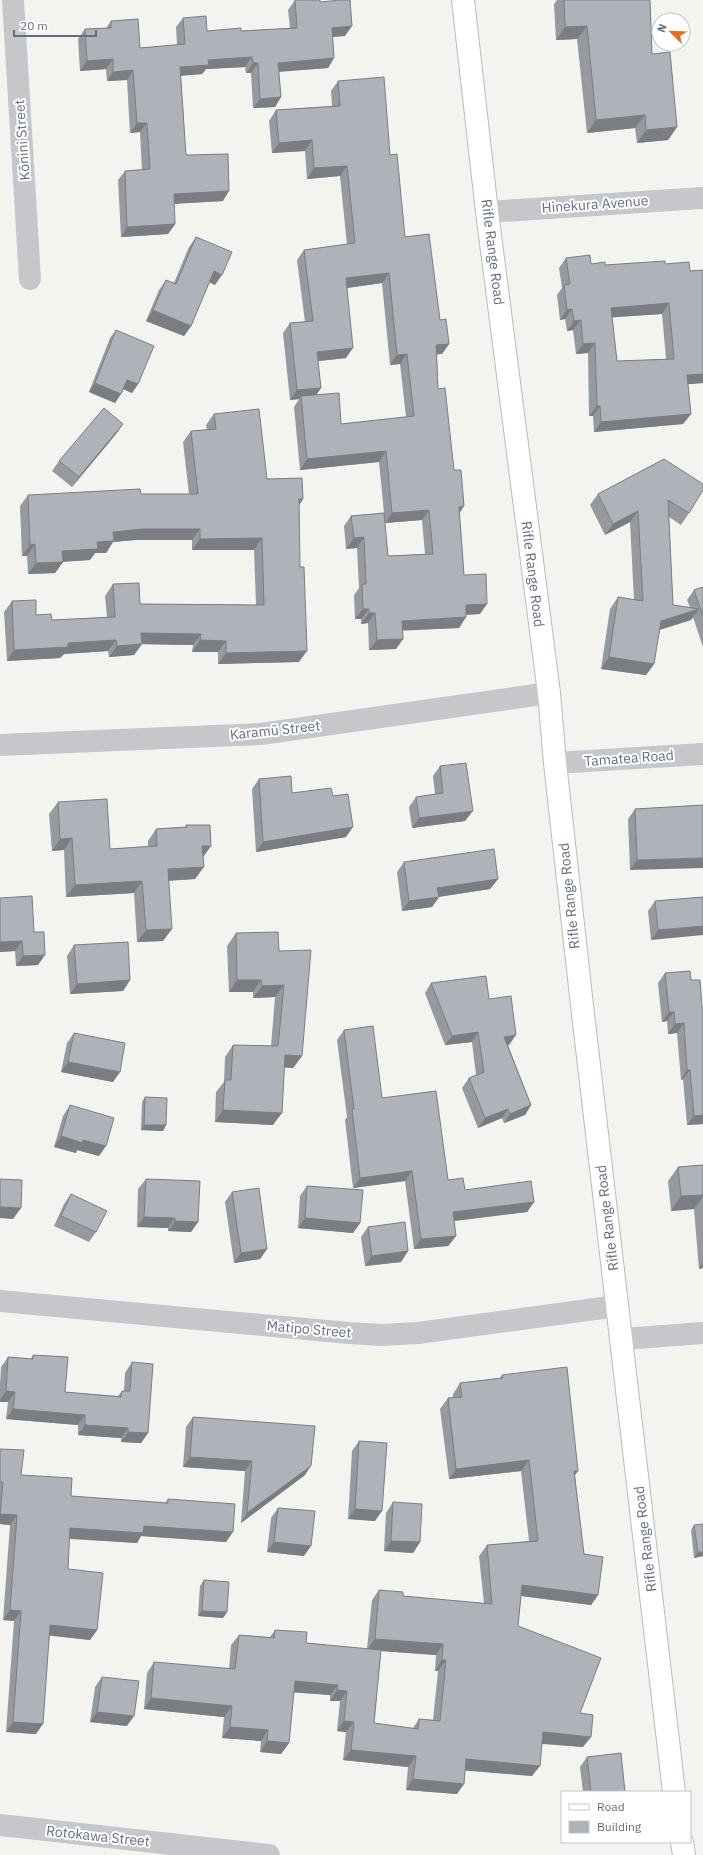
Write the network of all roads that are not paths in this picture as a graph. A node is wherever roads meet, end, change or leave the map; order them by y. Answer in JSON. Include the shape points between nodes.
{"nodes":[{"id":1,"x":13,"y":0,"type":"edge"},
{"id":2,"x":463,"y":0,"type":"edge"},
{"id":3,"x":703,"y":198,"type":"edge"},
{"id":4,"x":487,"y":212,"type":"junction"},
{"id":5,"x":30,"y":280,"type":"dead end"},
{"id":6,"x":549,"y":693,"type":"junction"},
{"id":7,"x":0,"y":745,"type":"edge"},
{"id":8,"x":703,"y":754,"type":"edge"},
{"id":9,"x":554,"y":763,"type":"junction"},
{"id":10,"x":0,"y":1301,"type":"edge"},
{"id":11,"x":618,"y":1306,"type":"junction"},
{"id":12,"x":703,"y":1334,"type":"edge"},
{"id":13,"x":622,"y":1339,"type":"junction"},
{"id":14,"x":674,"y":1791,"type":"edge"},
{"id":15,"x":0,"y":1825,"type":"edge"},
{"id":16,"x":682,"y":1843,"type":"edge"},
{"id":17,"x":268,"y":1855,"type":"edge"},
{"id":18,"x":684,"y":1855,"type":"edge"}],
"edges":[{"from":1,"to":5,"type":"street","name":"Kōnini Street"},
{"from":2,"to":4,"type":"street","name":"Rifle Range Road"},
{"from":3,"to":4,"type":"street","name":"Hinekura Avenue"},
{"from":4,"to":6,"type":"street","name":"Rifle Range Road"},
{"from":6,"to":7,"type":"street","name":"Karamū Street","via":[[261,734]]},
{"from":6,"to":9,"type":"street","name":"Rifle Range Road"},
{"from":8,"to":9,"type":"street","name":"Tamatea Road"},
{"from":9,"to":11,"type":"street","name":"Rifle Range Road"},
{"from":10,"to":11,"type":"street","name":"Matipo Street","via":[[382,1335],[418,1333]]},
{"from":11,"to":13,"type":"street","name":"Rifle Range Road"},
{"from":12,"to":13,"type":"street"},
{"from":13,"to":14,"type":"street","name":"Rifle Range Road"},
{"from":15,"to":17,"type":"street","name":"Rotokawa Street"},
{"from":16,"to":18,"type":"street"}]}
